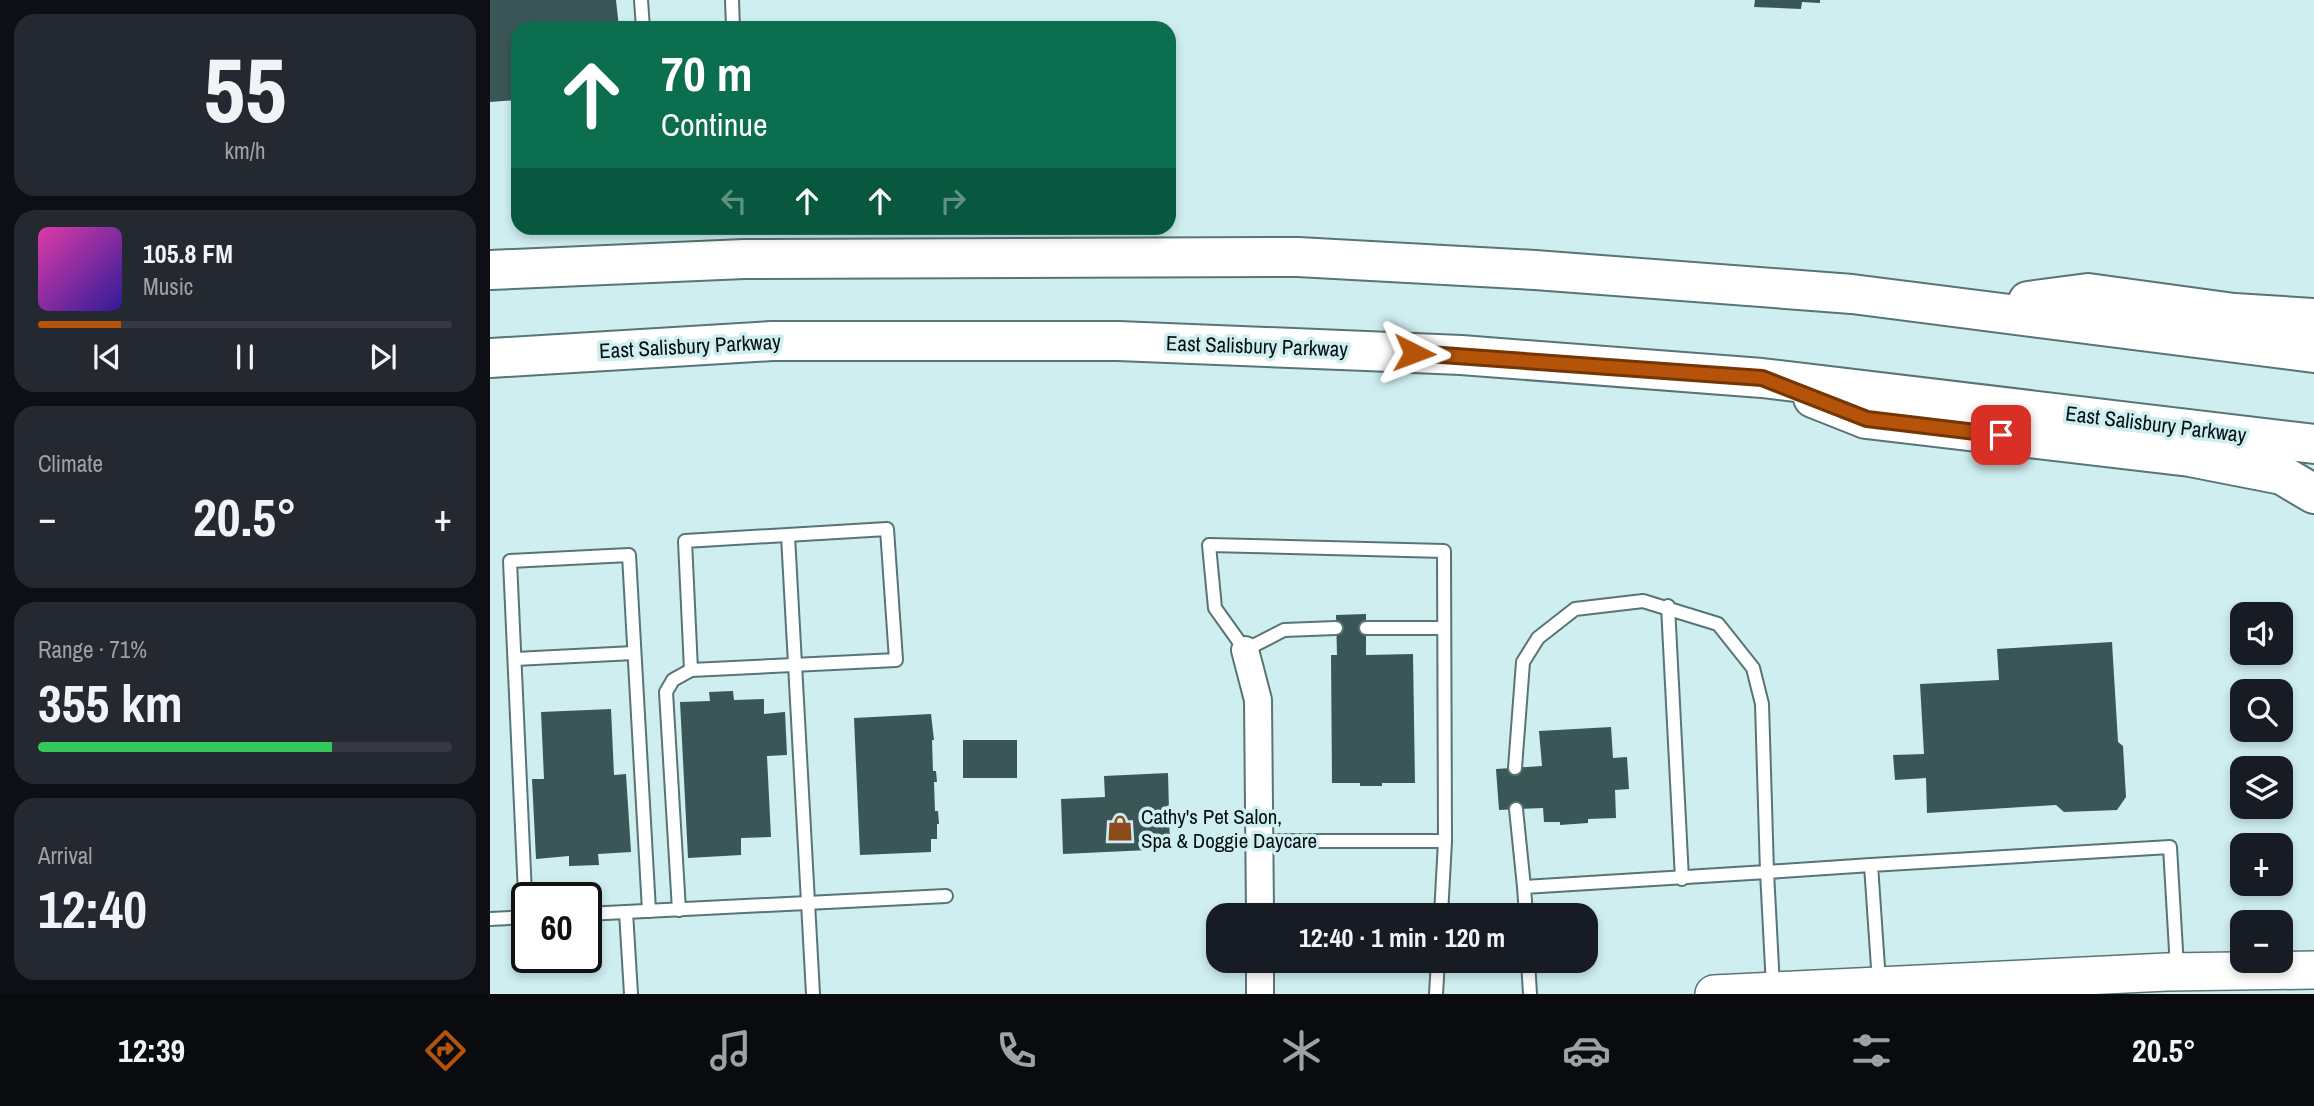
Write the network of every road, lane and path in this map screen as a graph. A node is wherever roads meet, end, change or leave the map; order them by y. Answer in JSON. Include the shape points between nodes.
{"nodes":[{"id":1,"x":641,"y":0,"type":"edge"},
{"id":2,"x":732,"y":0,"type":"edge"},
{"id":3,"x":642,"y":21,"type":"edge"},
{"id":4,"x":733,"y":21,"type":"edge"},
{"id":5,"x":490,"y":270,"type":"edge"},
{"id":6,"x":1976,"y":308,"type":"junction"},
{"id":7,"x":2314,"y":318,"type":"edge"},
{"id":8,"x":2314,"y":353,"type":"edge"},
{"id":9,"x":490,"y":358,"type":"edge"},
{"id":10,"x":1762,"y":378,"type":"junction"},
{"id":11,"x":2314,"y":444,"type":"edge"},
{"id":12,"x":2314,"y":494,"type":"edge"},
{"id":13,"x":789,"y":536,"type":"junction"},
{"id":14,"x":1668,"y":607,"type":"junction"},
{"id":15,"x":1336,"y":628,"type":"dead end"},
{"id":16,"x":1366,"y":628,"type":"dead end"},
{"id":17,"x":1443,"y":628,"type":"junction"},
{"id":18,"x":1245,"y":650,"type":"junction"},
{"id":19,"x":635,"y":653,"type":"junction"},
{"id":20,"x":515,"y":659,"type":"junction"},
{"id":21,"x":795,"y":665,"type":"junction"},
{"id":22,"x":691,"y":670,"type":"junction"},
{"id":23,"x":1515,"y":768,"type":"dead end"},
{"id":24,"x":1516,"y":809,"type":"dead end"},
{"id":25,"x":1259,"y":841,"type":"junction"},
{"id":26,"x":1445,"y":841,"type":"junction"},
{"id":27,"x":1871,"y":864,"type":"junction"},
{"id":28,"x":1767,"y":872,"type":"junction"},
{"id":29,"x":1682,"y":879,"type":"junction"},
{"id":30,"x":525,"y":882,"type":"edge"},
{"id":31,"x":1524,"y":887,"type":"junction"},
{"id":32,"x":946,"y":896,"type":"dead end"},
{"id":33,"x":809,"y":903,"type":"junction"},
{"id":34,"x":1259,"y":903,"type":"edge"},
{"id":35,"x":1442,"y":903,"type":"edge"},
{"id":36,"x":1525,"y":903,"type":"edge"},
{"id":37,"x":678,"y":910,"type":"junction"},
{"id":38,"x":649,"y":911,"type":"junction"},
{"id":39,"x":626,"y":912,"type":"junction"},
{"id":40,"x":602,"y":913,"type":"edge"},
{"id":41,"x":511,"y":918,"type":"edge"},
{"id":42,"x":490,"y":919,"type":"edge"},
{"id":43,"x":2314,"y":970,"type":"edge"},
{"id":44,"x":2177,"y":972,"type":"junction"},
{"id":45,"x":1260,"y":973,"type":"edge"},
{"id":46,"x":1437,"y":973,"type":"edge"},
{"id":47,"x":1529,"y":973,"type":"edge"},
{"id":48,"x":1879,"y":985,"type":"junction"},
{"id":49,"x":1774,"y":991,"type":"junction"},
{"id":50,"x":631,"y":994,"type":"edge"},
{"id":51,"x":813,"y":994,"type":"edge"},
{"id":52,"x":1260,"y":994,"type":"edge"},
{"id":53,"x":1436,"y":994,"type":"edge"},
{"id":54,"x":1530,"y":994,"type":"edge"},
{"id":55,"x":1714,"y":994,"type":"edge"}],
"edges":[{"from":1,"to":3,"type":"lane"},
{"from":2,"to":4,"type":"lane"},
{"from":5,"to":6,"type":"main road","via":[[744,259],[1298,257],[1839,292]]},
{"from":6,"to":7,"type":"main road","via":[[2088,293],[2234,313]]},
{"from":6,"to":8,"type":"main road"},
{"from":9,"to":10,"type":"main road","name":"East Salisbury Parkway","via":[[772,341],[1118,341],[1461,355]]},
{"from":10,"to":11,"type":"main road","name":"East Salisbury Parkway"},
{"from":10,"to":12,"type":"main road","via":[[1867,419],[2190,457],[2282,475]]},
{"from":13,"to":21,"type":"lane"},
{"from":13,"to":21,"type":"lane","via":[[887,529],[896,660]]},
{"from":13,"to":22,"type":"lane","via":[[685,541]]},
{"from":14,"to":23,"type":"lane","via":[[1643,600],[1575,609],[1538,638],[1522,662]]},
{"from":14,"to":28,"type":"lane","via":[[1718,624],[1753,668],[1762,704]]},
{"from":14,"to":29,"type":"lane"},
{"from":15,"to":18,"type":"lane","via":[[1284,630]]},
{"from":16,"to":17,"type":"lane"},
{"from":17,"to":18,"type":"lane","via":[[1444,551],[1209,545],[1215,608]]},
{"from":17,"to":26,"type":"lane"},
{"from":18,"to":25,"type":"street","via":[[1258,700]]},
{"from":19,"to":20,"type":"lane"},
{"from":19,"to":20,"type":"lane","via":[[629,555],[510,561]]},
{"from":19,"to":38,"type":"lane"},
{"from":20,"to":30,"type":"lane"},
{"from":21,"to":22,"type":"lane"},
{"from":21,"to":33,"type":"lane"},
{"from":22,"to":37,"type":"lane","via":[[673,680],[666,692]]},
{"from":24,"to":31,"type":"lane"},
{"from":25,"to":26,"type":"lane"},
{"from":25,"to":34,"type":"street"},
{"from":26,"to":35,"type":"lane"},
{"from":27,"to":28,"type":"lane"},
{"from":27,"to":44,"type":"lane","via":[[2170,847]]},
{"from":27,"to":48,"type":"lane"},
{"from":28,"to":29,"type":"lane"},
{"from":28,"to":49,"type":"lane"},
{"from":29,"to":31,"type":"lane"},
{"from":31,"to":36,"type":"lane"},
{"from":32,"to":33,"type":"lane"},
{"from":33,"to":37,"type":"lane"},
{"from":33,"to":51,"type":"lane"},
{"from":37,"to":38,"type":"lane"},
{"from":38,"to":39,"type":"lane"},
{"from":39,"to":40,"type":"lane"},
{"from":39,"to":50,"type":"lane"},
{"from":41,"to":42,"type":"lane"},
{"from":43,"to":44,"type":"main road"},
{"from":44,"to":48,"type":"main road"},
{"from":45,"to":52,"type":"street"},
{"from":46,"to":53,"type":"lane"},
{"from":47,"to":54,"type":"lane"},
{"from":48,"to":49,"type":"main road"},
{"from":49,"to":55,"type":"main road"}]}
